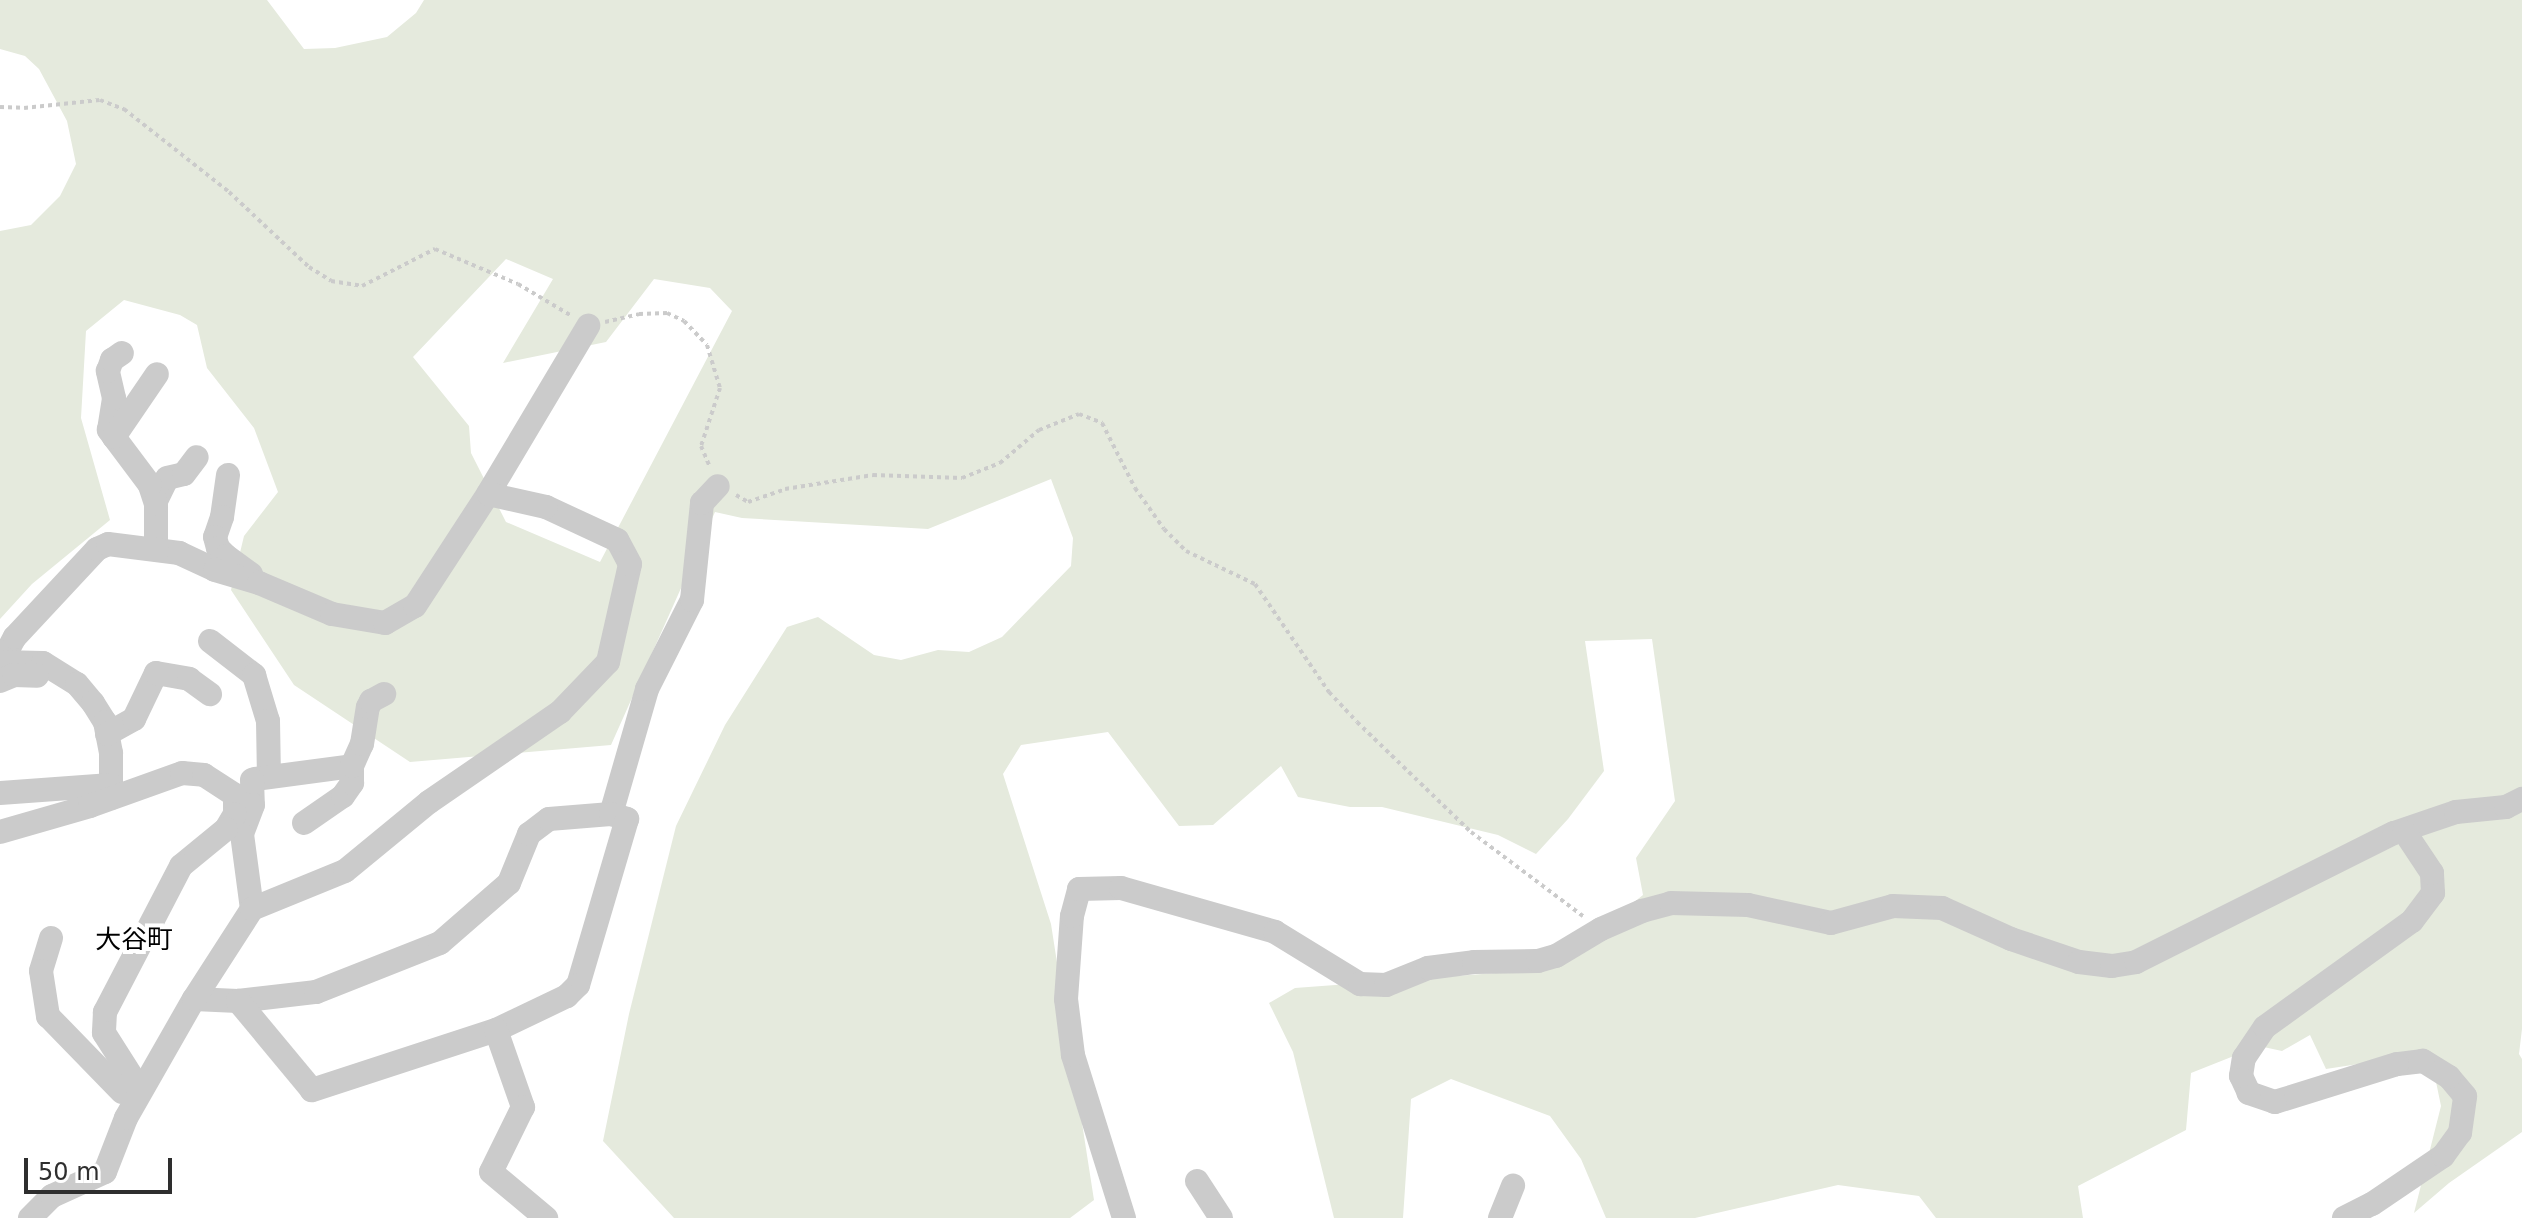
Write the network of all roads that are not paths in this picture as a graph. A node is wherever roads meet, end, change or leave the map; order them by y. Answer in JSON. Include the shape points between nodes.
{"nodes":[{"id":1,"x":588,"y":326,"type":"road end"},
{"id":2,"x":122,"y":353,"type":"dead end"},
{"id":3,"x":157,"y":374,"type":"dead end"},
{"id":4,"x":114,"y":437,"type":"junction"},
{"id":5,"x":197,"y":457,"type":"dead end"},
{"id":6,"x":228,"y":475,"type":"dead end"},
{"id":7,"x":718,"y":486,"type":"road end"},
{"id":8,"x":488,"y":494,"type":"junction"},
{"id":9,"x":156,"y":501,"type":"junction"},
{"id":10,"x":156,"y":549,"type":"junction"},
{"id":11,"x":259,"y":583,"type":"junction"},
{"id":12,"x":210,"y":641,"type":"dead end"},
{"id":13,"x":1,"y":668,"type":"edge"},
{"id":14,"x":50,"y":674,"type":"junction"},
{"id":15,"x":0,"y":694,"type":"edge"},
{"id":16,"x":210,"y":694,"type":"dead end"},
{"id":17,"x":384,"y":694,"type":"dead end"},
{"id":18,"x":107,"y":734,"type":"junction"},
{"id":19,"x":352,"y":766,"type":"junction"},
{"id":20,"x":260,"y":778,"type":"junction"},
{"id":21,"x":228,"y":789,"type":"junction"},
{"id":22,"x":111,"y":792,"type":"junction"},
{"id":23,"x":0,"y":793,"type":"edge"},
{"id":24,"x":2522,"y":799,"type":"edge"},
{"id":25,"x":611,"y":814,"type":"junction"},
{"id":26,"x":304,"y":823,"type":"dead end"},
{"id":27,"x":2404,"y":831,"type":"junction"},
{"id":28,"x":0,"y":832,"type":"edge"},
{"id":29,"x":252,"y":909,"type":"junction"},
{"id":30,"x":51,"y":938,"type":"dead end"},
{"id":31,"x":194,"y":999,"type":"junction"},
{"id":32,"x":238,"y":1001,"type":"junction"},
{"id":33,"x":496,"y":1030,"type":"junction"},
{"id":34,"x":154,"y":1042,"type":"dead end"},
{"id":35,"x":127,"y":1084,"type":"junction"},
{"id":36,"x":123,"y":1125,"type":"junction"},
{"id":37,"x":1197,"y":1181,"type":"dead end"},
{"id":38,"x":1513,"y":1186,"type":"dead end"},
{"id":39,"x":535,"y":1215,"type":"edge"},
{"id":40,"x":30,"y":1218,"type":"edge"},
{"id":41,"x":1124,"y":1218,"type":"edge"},
{"id":42,"x":1221,"y":1218,"type":"edge"},
{"id":43,"x":1500,"y":1218,"type":"edge"},
{"id":44,"x":2344,"y":1218,"type":"edge"}],
"edges":[{"from":1,"to":8,"type":"street"},
{"from":2,"to":4,"type":"street","via":[[108,371],[114,398],[109,430]]},
{"from":3,"to":4,"type":"street"},
{"from":4,"to":9,"type":"street"},
{"from":5,"to":9,"type":"street","via":[[184,474],[167,478]]},
{"from":6,"to":11,"type":"street","via":[[215,537],[218,548]]},
{"from":7,"to":25,"type":"street","via":[[702,503],[692,600],[647,689]]},
{"from":8,"to":11,"type":"street","via":[[415,606],[385,623],[332,614]]},
{"from":8,"to":29,"type":"street","via":[[546,507],[617,540],[630,564],[608,662],[560,712],[429,802],[345,871]]},
{"from":9,"to":10,"type":"street"},
{"from":10,"to":11,"type":"street"},
{"from":10,"to":13,"type":"street","via":[[108,544],[97,549],[15,637]]},
{"from":12,"to":20,"type":"street","via":[[254,675],[268,721]]},
{"from":13,"to":14,"type":"street","via":[[43,663]]},
{"from":14,"to":15,"type":"street"},
{"from":14,"to":18,"type":"street","via":[[77,684],[105,722]]},
{"from":16,"to":18,"type":"street","via":[[189,679],[156,673],[134,719]]},
{"from":17,"to":19,"type":"street","via":[[371,701]]},
{"from":18,"to":22,"type":"street"},
{"from":19,"to":20,"type":"street"},
{"from":19,"to":26,"type":"street","via":[[347,791]]},
{"from":20,"to":21,"type":"street"},
{"from":20,"to":29,"type":"street","via":[[242,834]]},
{"from":21,"to":22,"type":"street","via":[[204,775],[182,773]]},
{"from":21,"to":35,"type":"street","via":[[235,795],[235,814],[226,829],[181,866],[105,1012],[104,1033]]},
{"from":22,"to":23,"type":"street"},
{"from":22,"to":28,"type":"street"},
{"from":24,"to":27,"type":"street","via":[[2506,807],[2456,812]]},
{"from":25,"to":32,"type":"street","via":[[549,819],[529,834],[509,883],[440,943],[316,992]]},
{"from":25,"to":33,"type":"street","via":[[627,819],[578,985],[567,996]]},
{"from":27,"to":41,"type":"street","via":[[2136,962],[2112,966],[2079,962],[1942,908],[1922,905],[1893,906],[1831,923],[1748,905],[1671,903],[1601,929],[1538,961],[1474,962],[1428,968],[1386,985],[1360,984],[1275,932],[1121,888],[1079,889],[1066,999],[1073,1055]]},
{"from":27,"to":44,"type":"street","via":[[2432,873],[2433,893],[2412,921],[2265,1027],[2244,1058],[2241,1076],[2249,1093],[2275,1102],[2397,1064],[2423,1061],[2449,1077],[2465,1096],[2460,1133],[2443,1156]]},
{"from":29,"to":31,"type":"street"},
{"from":30,"to":35,"type":"street","via":[[41,971],[48,1016]]},
{"from":31,"to":32,"type":"street"},
{"from":31,"to":36,"type":"street"},
{"from":32,"to":33,"type":"street","via":[[312,1090]]},
{"from":33,"to":39,"type":"street","via":[[523,1107],[491,1172]]},
{"from":34,"to":35,"type":"street"},
{"from":35,"to":36,"type":"street","via":[[119,1097]]},
{"from":36,"to":40,"type":"street","via":[[105,1172],[52,1196]]},
{"from":37,"to":42,"type":"street"},
{"from":38,"to":43,"type":"street"}]}
